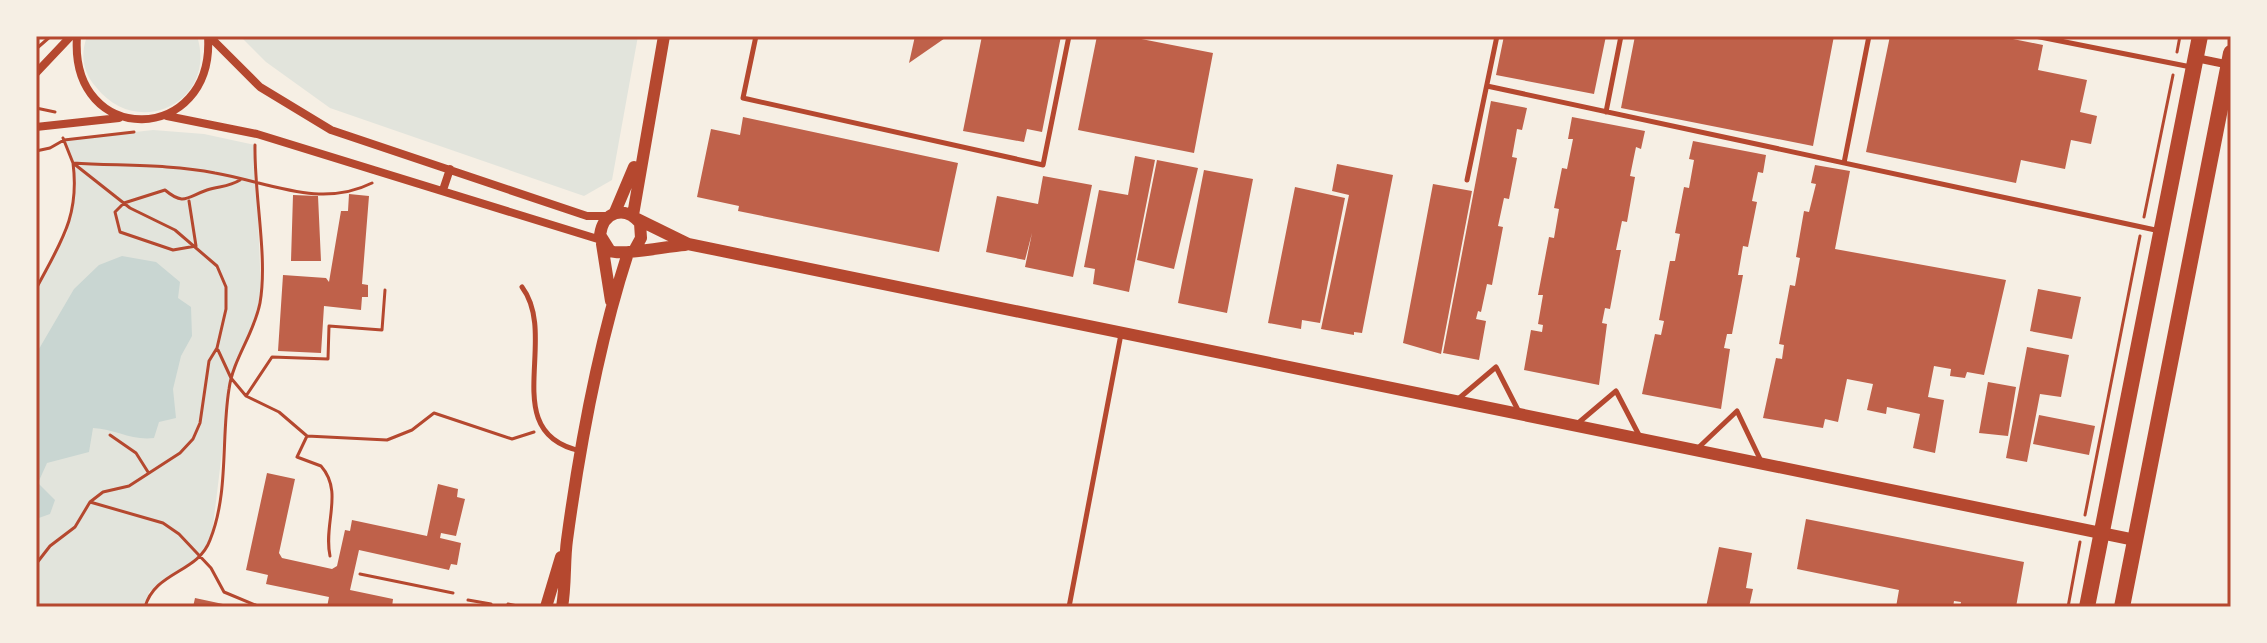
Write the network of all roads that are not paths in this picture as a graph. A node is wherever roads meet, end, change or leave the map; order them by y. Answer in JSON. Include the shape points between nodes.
{"nodes":[{"id":1,"x":74,"y":36,"type":"edge"},
{"id":2,"x":208,"y":36,"type":"edge"},
{"id":3,"x":664,"y":36,"type":"edge"},
{"id":4,"x":756,"y":36,"type":"edge"},
{"id":5,"x":1069,"y":36,"type":"edge"},
{"id":6,"x":1497,"y":36,"type":"edge"},
{"id":7,"x":1621,"y":36,"type":"edge"},
{"id":8,"x":1869,"y":36,"type":"edge"},
{"id":9,"x":2035,"y":36,"type":"edge"},
{"id":10,"x":2200,"y":36,"type":"edge"},
{"id":11,"x":2230,"y":61,"type":"edge"},
{"id":12,"x":2194,"y":62,"type":"junction"},
{"id":13,"x":36,"y":73,"type":"edge"},
{"id":14,"x":1487,"y":86,"type":"junction"},
{"id":15,"x":1606,"y":112,"type":"junction"},
{"id":16,"x":167,"y":116,"type":"junction"},
{"id":17,"x":120,"y":118,"type":"junction"},
{"id":18,"x":36,"y":127,"type":"edge"},
{"id":19,"x":642,"y":149,"type":"junction"},
{"id":20,"x":1844,"y":163,"type":"junction"},
{"id":21,"x":450,"y":169,"type":"junction"},
{"id":22,"x":1467,"y":180,"type":"dead end"},
{"id":23,"x":443,"y":190,"type":"junction"},
{"id":24,"x":612,"y":214,"type":"junction"},
{"id":25,"x":634,"y":216,"type":"junction"},
{"id":26,"x":2161,"y":231,"type":"junction"},
{"id":27,"x":601,"y":241,"type":"junction"},
{"id":28,"x":688,"y":244,"type":"junction"},
{"id":29,"x":631,"y":251,"type":"junction"},
{"id":30,"x":522,"y":287,"type":"dead end"},
{"id":31,"x":611,"y":304,"type":"junction"},
{"id":32,"x":1121,"y":333,"type":"junction"},
{"id":33,"x":1456,"y":401,"type":"junction"},
{"id":34,"x":1520,"y":414,"type":"junction"},
{"id":35,"x":1576,"y":425,"type":"junction"},
{"id":36,"x":1640,"y":438,"type":"junction"},
{"id":37,"x":1696,"y":450,"type":"junction"},
{"id":38,"x":582,"y":451,"type":"junction"},
{"id":39,"x":1762,"y":463,"type":"junction"},
{"id":40,"x":2102,"y":532,"type":"junction"},
{"id":41,"x":2135,"y":540,"type":"junction"},
{"id":42,"x":566,"y":542,"type":"junction"},
{"id":43,"x":546,"y":607,"type":"edge"},
{"id":44,"x":562,"y":607,"type":"edge"},
{"id":45,"x":1069,"y":607,"type":"edge"},
{"id":46,"x":2087,"y":607,"type":"edge"},
{"id":47,"x":2122,"y":607,"type":"edge"}],
"edges":[{"from":1,"to":13,"type":"street"},
{"from":1,"to":17,"type":"street","via":[[83,84],[101,107]]},
{"from":2,"to":16,"type":"street","via":[[203,81]]},
{"from":2,"to":21,"type":"street","via":[[260,87],[331,130]]},
{"from":3,"to":19,"type":"street"},
{"from":4,"to":5,"type":"lane","via":[[743,98],[1043,165]]},
{"from":6,"to":14,"type":"lane"},
{"from":7,"to":15,"type":"lane"},
{"from":8,"to":20,"type":"lane"},
{"from":9,"to":12,"type":"lane","via":[[2175,64]]},
{"from":10,"to":12,"type":"main road"},
{"from":11,"to":12,"type":"street"},
{"from":11,"to":41,"type":"main road"},
{"from":12,"to":26,"type":"main road"},
{"from":14,"to":15,"type":"lane"},
{"from":14,"to":22,"type":"lane"},
{"from":15,"to":20,"type":"lane"},
{"from":16,"to":17,"type":"street"},
{"from":16,"to":23,"type":"street","via":[[257,134]]},
{"from":17,"to":18,"type":"street"},
{"from":19,"to":24,"type":"street"},
{"from":19,"to":25,"type":"street"},
{"from":20,"to":26,"type":"lane"},
{"from":21,"to":23,"type":"street"},
{"from":21,"to":24,"type":"street","via":[[587,216]]},
{"from":23,"to":27,"type":"street"},
{"from":24,"to":25,"type":"street"},
{"from":24,"to":27,"type":"street","via":[[601,227]]},
{"from":25,"to":28,"type":"street"},
{"from":25,"to":29,"type":"street","via":[[642,230]]},
{"from":26,"to":40,"type":"main road"},
{"from":27,"to":29,"type":"street","via":[[610,251]]},
{"from":27,"to":31,"type":"street"},
{"from":28,"to":29,"type":"street"},
{"from":28,"to":32,"type":"street"},
{"from":29,"to":31,"type":"street"},
{"from":30,"to":38,"type":"lane","via":[[533,308],[536,408],[542,430],[559,447]]},
{"from":31,"to":38,"type":"street"},
{"from":32,"to":33,"type":"street"},
{"from":32,"to":45,"type":"lane"},
{"from":33,"to":34,"type":"street"},
{"from":33,"to":34,"type":"lane","via":[[1496,367]]},
{"from":34,"to":35,"type":"street"},
{"from":35,"to":36,"type":"street"},
{"from":35,"to":36,"type":"lane","via":[[1616,391]]},
{"from":36,"to":37,"type":"street"},
{"from":37,"to":39,"type":"street"},
{"from":37,"to":39,"type":"lane","via":[[1737,411]]},
{"from":38,"to":42,"type":"street"},
{"from":39,"to":40,"type":"street"},
{"from":40,"to":41,"type":"street"},
{"from":40,"to":46,"type":"main road"},
{"from":41,"to":47,"type":"main road"},
{"from":42,"to":43,"type":"street"},
{"from":42,"to":44,"type":"street"}]}
